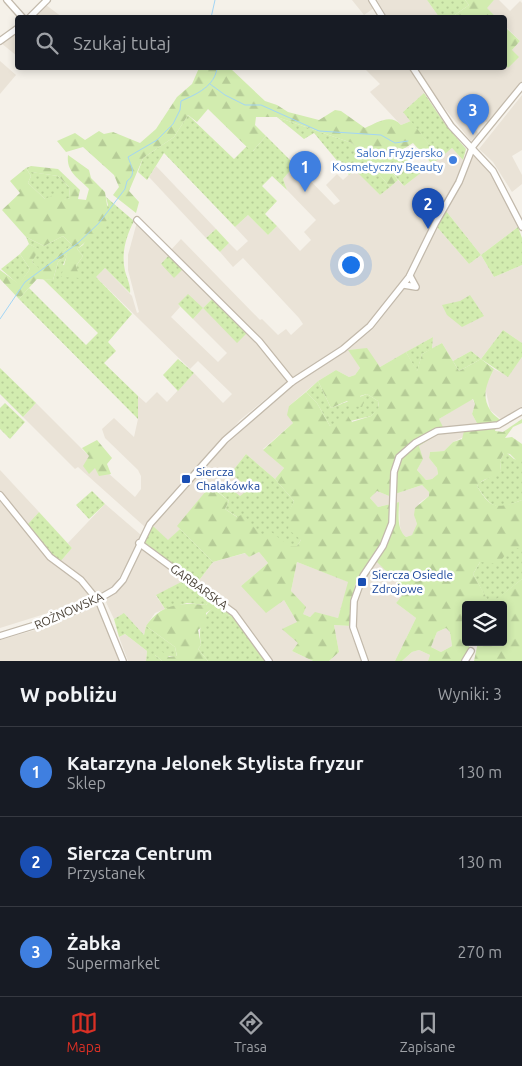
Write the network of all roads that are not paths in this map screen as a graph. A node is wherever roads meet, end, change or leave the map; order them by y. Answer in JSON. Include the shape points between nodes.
{"nodes":[{"id":1,"x":7,"y":0,"type":"edge"},
{"id":2,"x":47,"y":0,"type":"edge"},
{"id":3,"x":372,"y":0,"type":"edge"},
{"id":4,"x":21,"y":15,"type":"edge"},
{"id":5,"x":32,"y":15,"type":"edge"},
{"id":6,"x":381,"y":15,"type":"edge"},
{"id":7,"x":15,"y":30,"type":"edge"},
{"id":8,"x":0,"y":40,"type":"edge"},
{"id":9,"x":414,"y":70,"type":"edge"},
{"id":10,"x":522,"y":86,"type":"edge"},
{"id":11,"x":471,"y":148,"type":"junction"},
{"id":12,"x":136,"y":220,"type":"dead end"},
{"id":13,"x":522,"y":227,"type":"edge"},
{"id":14,"x":410,"y":276,"type":"junction"},
{"id":15,"x":404,"y":285,"type":"junction"},
{"id":16,"x":292,"y":382,"type":"junction"},
{"id":17,"x":522,"y":411,"type":"edge"},
{"id":18,"x":0,"y":495,"type":"edge"},
{"id":19,"x":140,"y":543,"type":"junction"},
{"id":20,"x":98,"y":600,"type":"junction"},
{"id":21,"x":0,"y":636,"type":"edge"},
{"id":22,"x":471,"y":651,"type":"dead end"},
{"id":23,"x":123,"y":661,"type":"edge"},
{"id":24,"x":269,"y":661,"type":"edge"},
{"id":25,"x":365,"y":661,"type":"edge"},
{"id":26,"x":465,"y":661,"type":"edge"}],
"edges":[{"from":1,"to":4,"type":"street"},
{"from":2,"to":5,"type":"street"},
{"from":3,"to":6,"type":"street"},
{"from":7,"to":8,"type":"street"},
{"from":9,"to":11,"type":"street","via":[[447,120]]},
{"from":10,"to":11,"type":"street"},
{"from":11,"to":13,"type":"street","via":[[493,171]]},
{"from":11,"to":14,"type":"street","via":[[456,188]]},
{"from":12,"to":16,"type":"street","via":[[259,341]]},
{"from":14,"to":15,"type":"street"},
{"from":14,"to":15,"type":"street","via":[[416,287]]},
{"from":15,"to":16,"type":"street","name":"ROŻNOWSKA","via":[[362,335]]},
{"from":16,"to":19,"type":"street","name":"ROŻNOWSKA","via":[[218,448],[156,516]]},
{"from":17,"to":25,"type":"street","via":[[498,425],[437,431],[415,443],[399,457],[394,472],[390,530],[356,592],[352,621]]},
{"from":18,"to":20,"type":"street","via":[[50,558],[81,580]]},
{"from":19,"to":20,"type":"street","name":"ROŻNOWSKA","via":[[120,584]]},
{"from":19,"to":24,"type":"street","name":"GARBARSKA","via":[[234,613]]},
{"from":20,"to":21,"type":"street","name":"ROŻNOWSKA","via":[[38,625]]},
{"from":20,"to":23,"type":"street"},
{"from":22,"to":26,"type":"street"}]}
